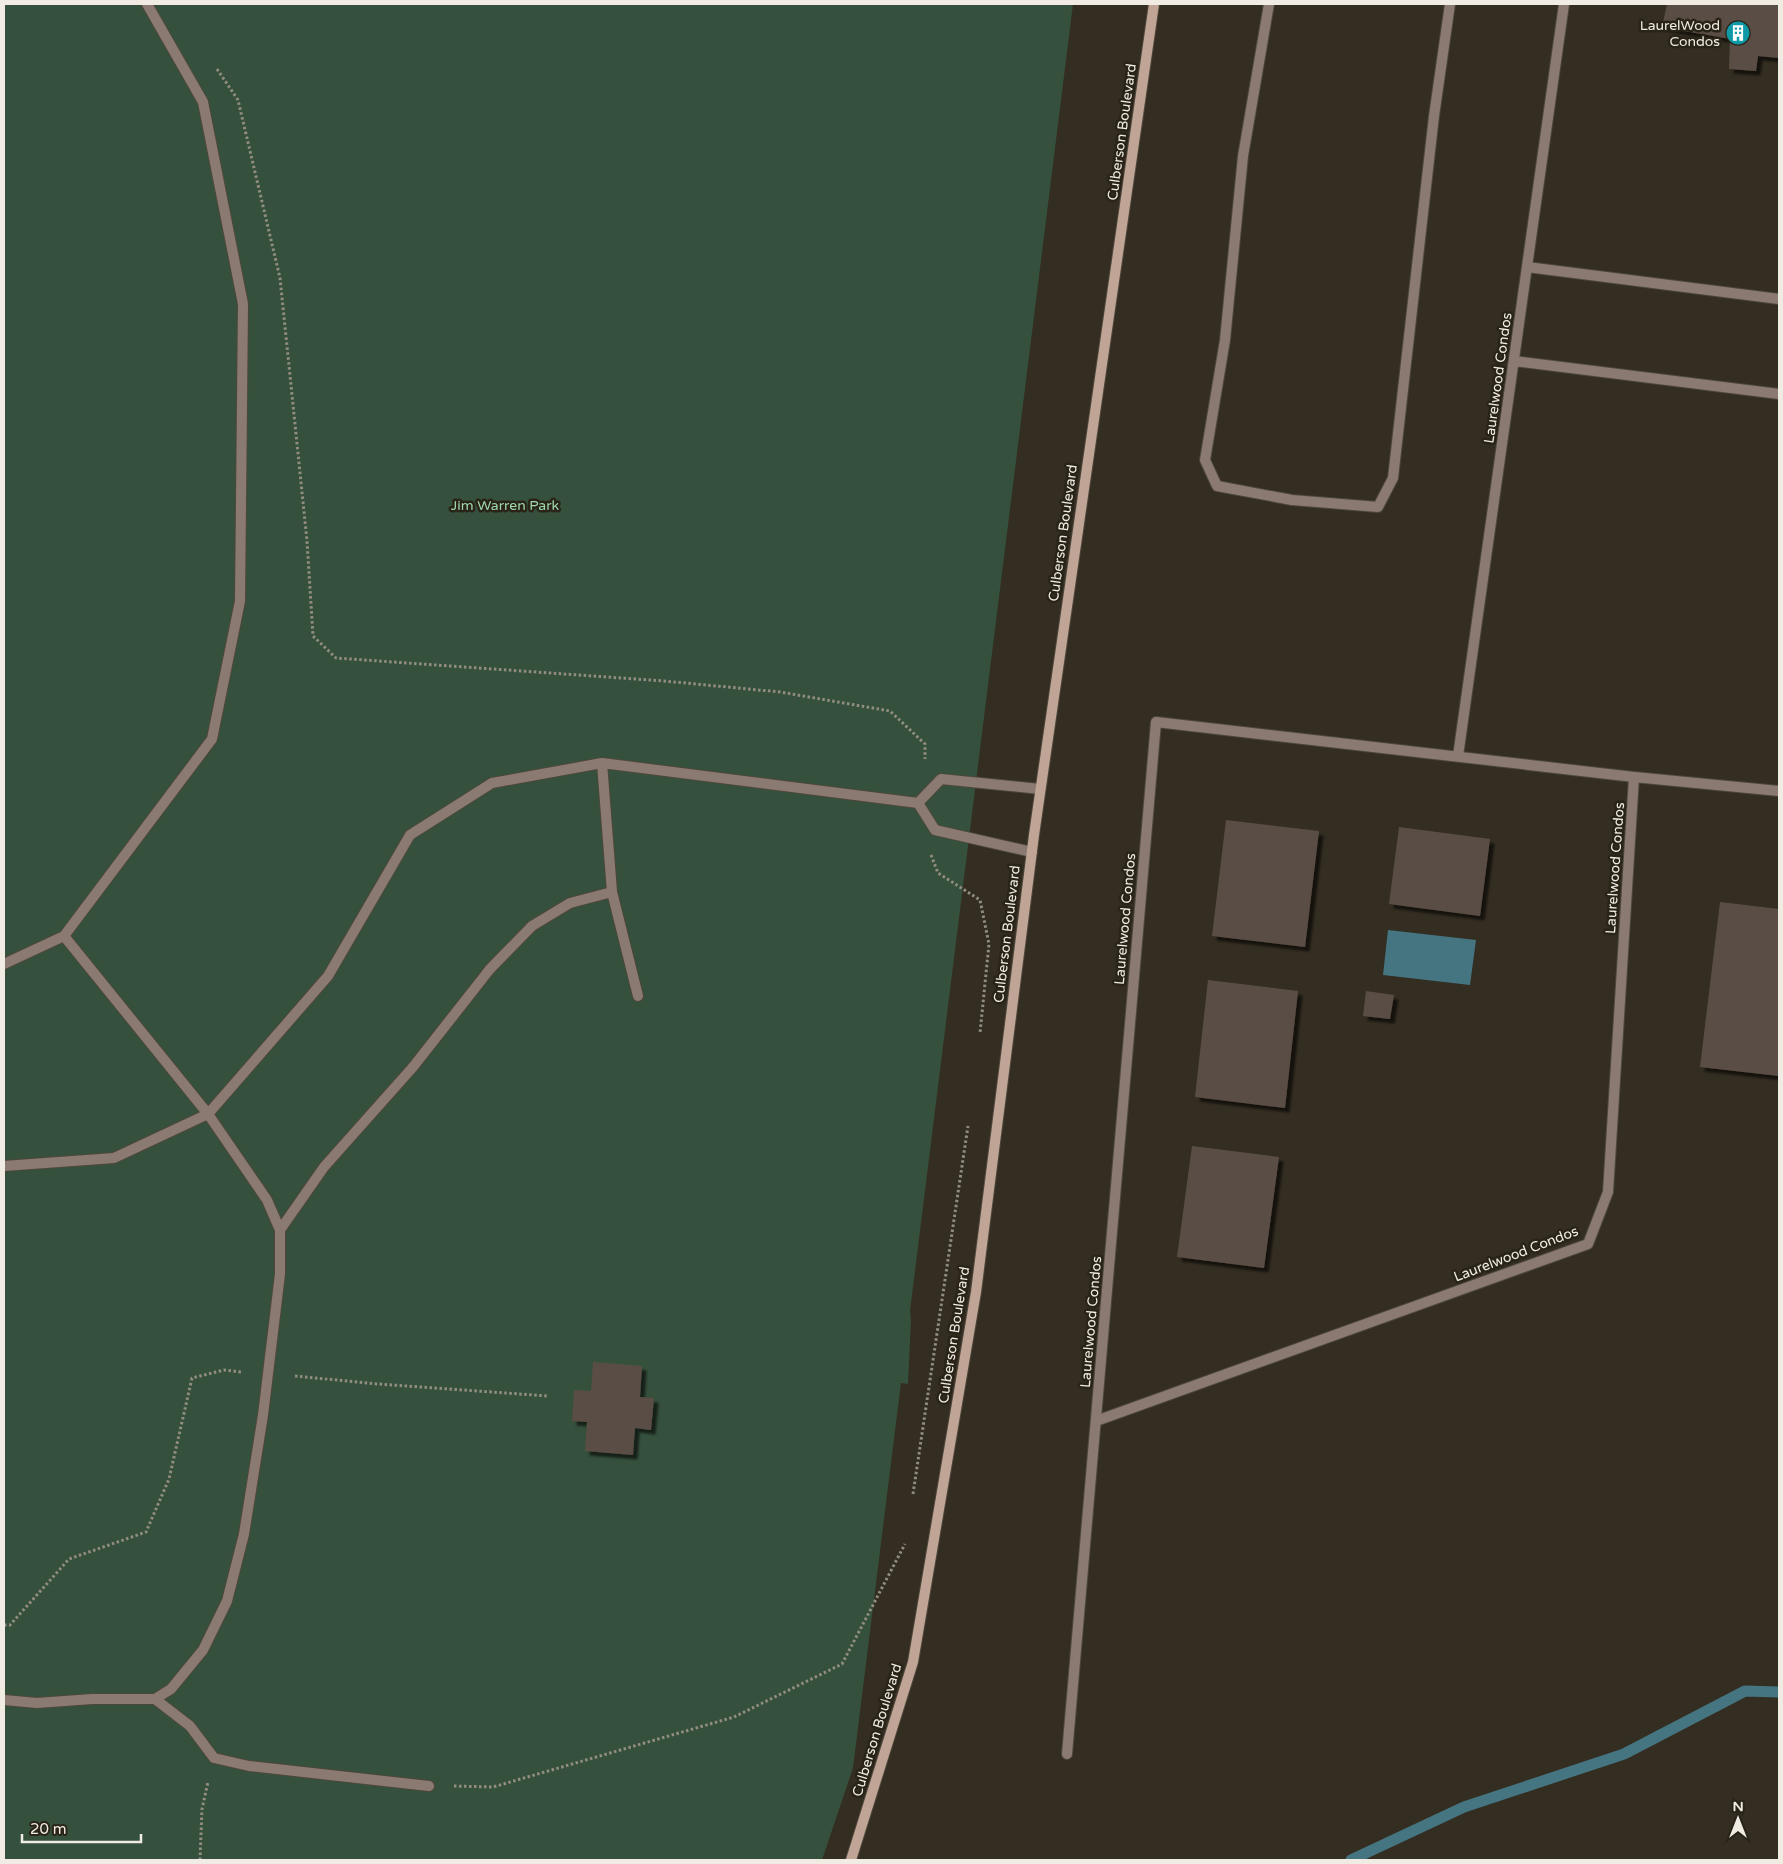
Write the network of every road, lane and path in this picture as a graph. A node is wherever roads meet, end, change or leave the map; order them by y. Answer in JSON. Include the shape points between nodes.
{"nodes":[{"id":1,"x":147,"y":4,"type":"edge"},
{"id":2,"x":1154,"y":4,"type":"edge"},
{"id":3,"x":1269,"y":4,"type":"edge"},
{"id":4,"x":1450,"y":4,"type":"edge"},
{"id":5,"x":1564,"y":4,"type":"edge"},
{"id":6,"x":216,"y":68,"type":"dead end"},
{"id":7,"x":1527,"y":267,"type":"junction"},
{"id":8,"x":1779,"y":299,"type":"edge"},
{"id":9,"x":1514,"y":361,"type":"junction"},
{"id":10,"x":1779,"y":394,"type":"edge"},
{"id":11,"x":1458,"y":756,"type":"junction"},
{"id":12,"x":602,"y":763,"type":"junction"},
{"id":13,"x":1634,"y":777,"type":"junction"},
{"id":14,"x":1040,"y":789,"type":"junction"},
{"id":15,"x":1779,"y":791,"type":"edge"},
{"id":16,"x":918,"y":803,"type":"junction"},
{"id":17,"x":1032,"y":852,"type":"junction"},
{"id":18,"x":931,"y":855,"type":"dead end"},
{"id":19,"x":612,"y":892,"type":"junction"},
{"id":20,"x":64,"y":936,"type":"junction"},
{"id":21,"x":4,"y":964,"type":"edge"},
{"id":22,"x":638,"y":996,"type":"dead end"},
{"id":23,"x":979,"y":1040,"type":"dead end"},
{"id":24,"x":208,"y":1114,"type":"junction"},
{"id":25,"x":970,"y":1117,"type":"dead end"},
{"id":26,"x":4,"y":1166,"type":"edge"},
{"id":27,"x":280,"y":1230,"type":"junction"},
{"id":28,"x":1096,"y":1421,"type":"junction"},
{"id":29,"x":912,"y":1496,"type":"dead end"},
{"id":30,"x":906,"y":1535,"type":"dead end"},
{"id":31,"x":155,"y":1699,"type":"junction"},
{"id":32,"x":4,"y":1700,"type":"edge"},
{"id":33,"x":1068,"y":1754,"type":"dead end"},
{"id":34,"x":214,"y":1758,"type":"junction"},
{"id":35,"x":430,"y":1786,"type":"joint"},
{"id":36,"x":200,"y":1860,"type":"edge"},
{"id":37,"x":851,"y":1860,"type":"edge"}],
"edges":[{"from":1,"to":20,"type":"street","via":[[203,102],[243,304],[240,601],[212,739]]},
{"from":2,"to":14,"type":"street","name":"Culberson Boulevard"},
{"from":3,"to":4,"type":"street","via":[[1243,156],[1225,340],[1206,460],[1217,486],[1292,500],[1378,507],[1393,478],[1434,116]]},
{"from":5,"to":7,"type":"street","name":"Laurelwood Condos"},
{"from":6,"to":16,"type":"path","via":[[238,100],[280,278],[314,636],[336,658],[780,692],[890,711],[925,744],[925,773]]},
{"from":7,"to":8,"type":"street"},
{"from":7,"to":9,"type":"street","name":"Laurelwood Condos"},
{"from":9,"to":10,"type":"street"},
{"from":9,"to":11,"type":"street","name":"Laurelwood Condos"},
{"from":11,"to":13,"type":"street","name":"Laurelwood Condos"},
{"from":11,"to":28,"type":"street","name":"Laurelwood Condos","via":[[1156,722]]},
{"from":12,"to":16,"type":"street"},
{"from":12,"to":19,"type":"street"},
{"from":12,"to":24,"type":"street","via":[[492,783],[410,835],[328,976]]},
{"from":13,"to":15,"type":"street","name":"Laurelwood Condos"},
{"from":13,"to":28,"type":"street","name":"Laurelwood Condos","via":[[1608,1192],[1588,1244]]},
{"from":14,"to":16,"type":"street","via":[[941,779]]},
{"from":14,"to":17,"type":"street","name":"Culberson Boulevard"},
{"from":16,"to":17,"type":"street","via":[[935,830]]},
{"from":17,"to":37,"type":"street","name":"Culberson Boulevard","via":[[976,1292],[913,1662]]},
{"from":18,"to":23,"type":"path","via":[[938,873],[980,900],[989,944]]},
{"from":19,"to":22,"type":"street"},
{"from":19,"to":27,"type":"street","via":[[570,903],[532,926],[490,970],[414,1067],[324,1167]]},
{"from":20,"to":21,"type":"street"},
{"from":20,"to":24,"type":"street"},
{"from":24,"to":26,"type":"street","via":[[114,1158]]},
{"from":24,"to":27,"type":"street","via":[[267,1200]]},
{"from":25,"to":29,"type":"path"},
{"from":27,"to":31,"type":"street","via":[[280,1274],[263,1415],[244,1534],[227,1601],[203,1650],[171,1689]]},
{"from":28,"to":33,"type":"street","name":"Laurelwood Condos"},
{"from":30,"to":35,"type":"path","via":[[905,1545],[842,1664],[734,1717],[493,1787]]},
{"from":31,"to":32,"type":"street"},
{"from":31,"to":34,"type":"street","via":[[190,1726]]},
{"from":34,"to":35,"type":"street","via":[[249,1766]]},
{"from":34,"to":36,"type":"path","via":[[202,1809]]}]}
